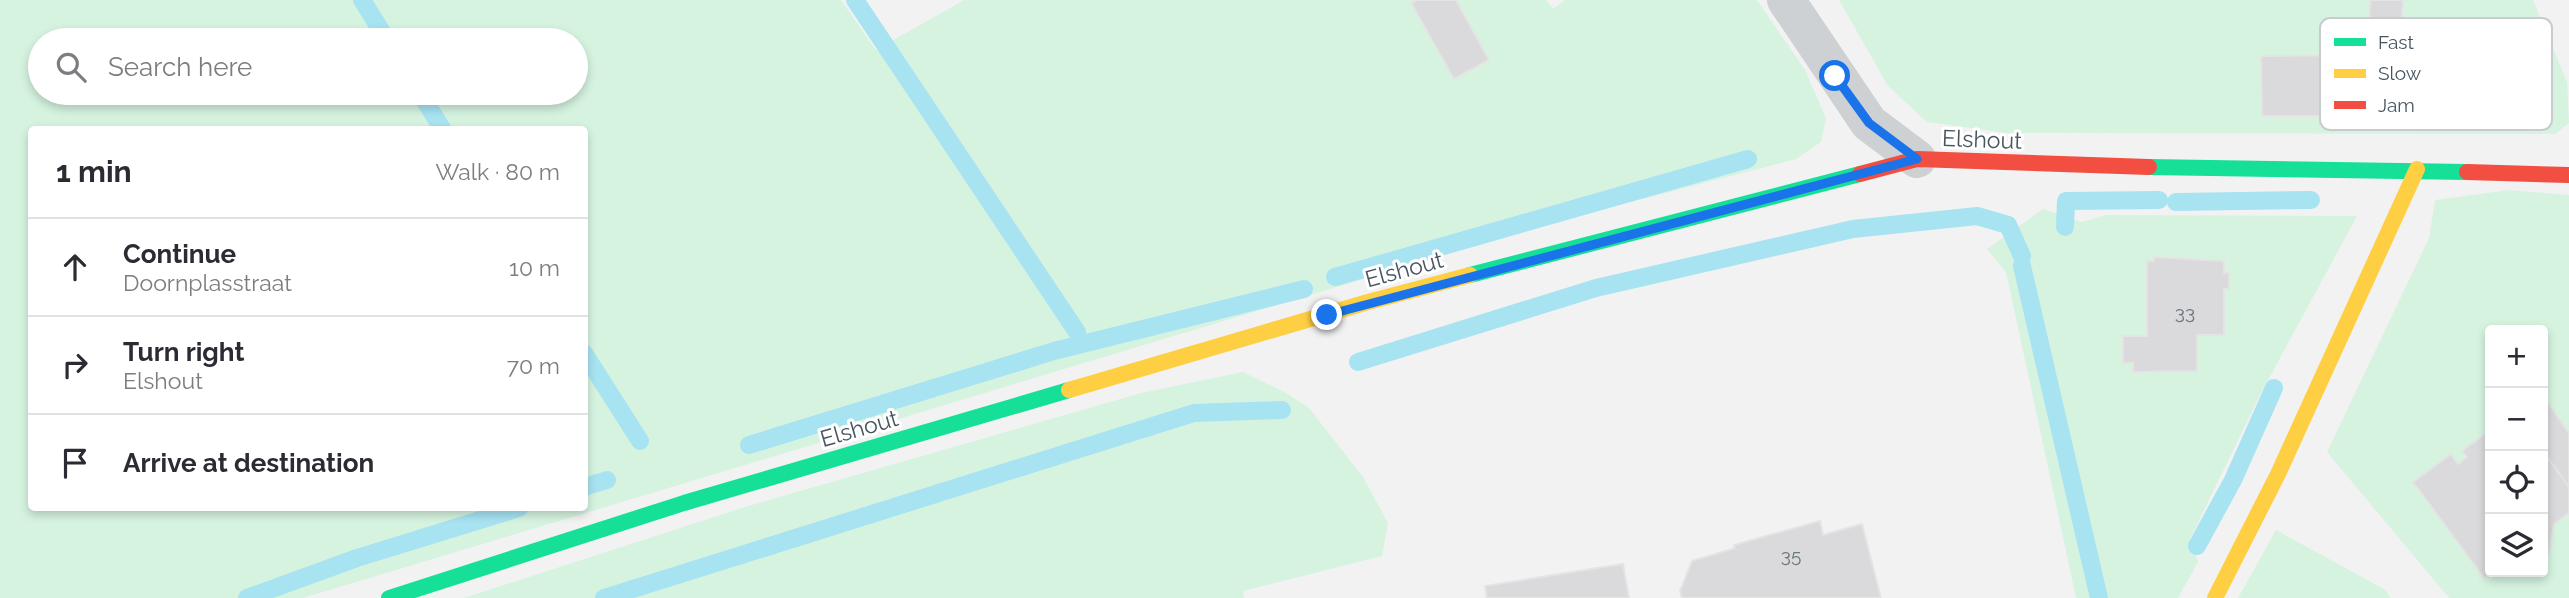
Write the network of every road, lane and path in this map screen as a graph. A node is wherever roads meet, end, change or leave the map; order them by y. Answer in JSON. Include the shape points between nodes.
{"nodes":[{"id":1,"x":1786,"y":0,"type":"edge"},
{"id":2,"x":1917,"y":159,"type":"junction"},
{"id":3,"x":2417,"y":169,"type":"junction"},
{"id":4,"x":2569,"y":175,"type":"edge"},
{"id":5,"x":389,"y":598,"type":"edge"},
{"id":6,"x":2215,"y":598,"type":"edge"}],
"edges":[{"from":1,"to":2,"type":"street","via":[[1869,123]]},
{"from":2,"to":3,"type":"street","name":"Elshout"},
{"from":2,"to":5,"type":"street","name":"Elshout","via":[[1368,302],[684,503]]},
{"from":3,"to":4,"type":"street","name":"Elshout"},
{"from":3,"to":6,"type":"street"}]}
